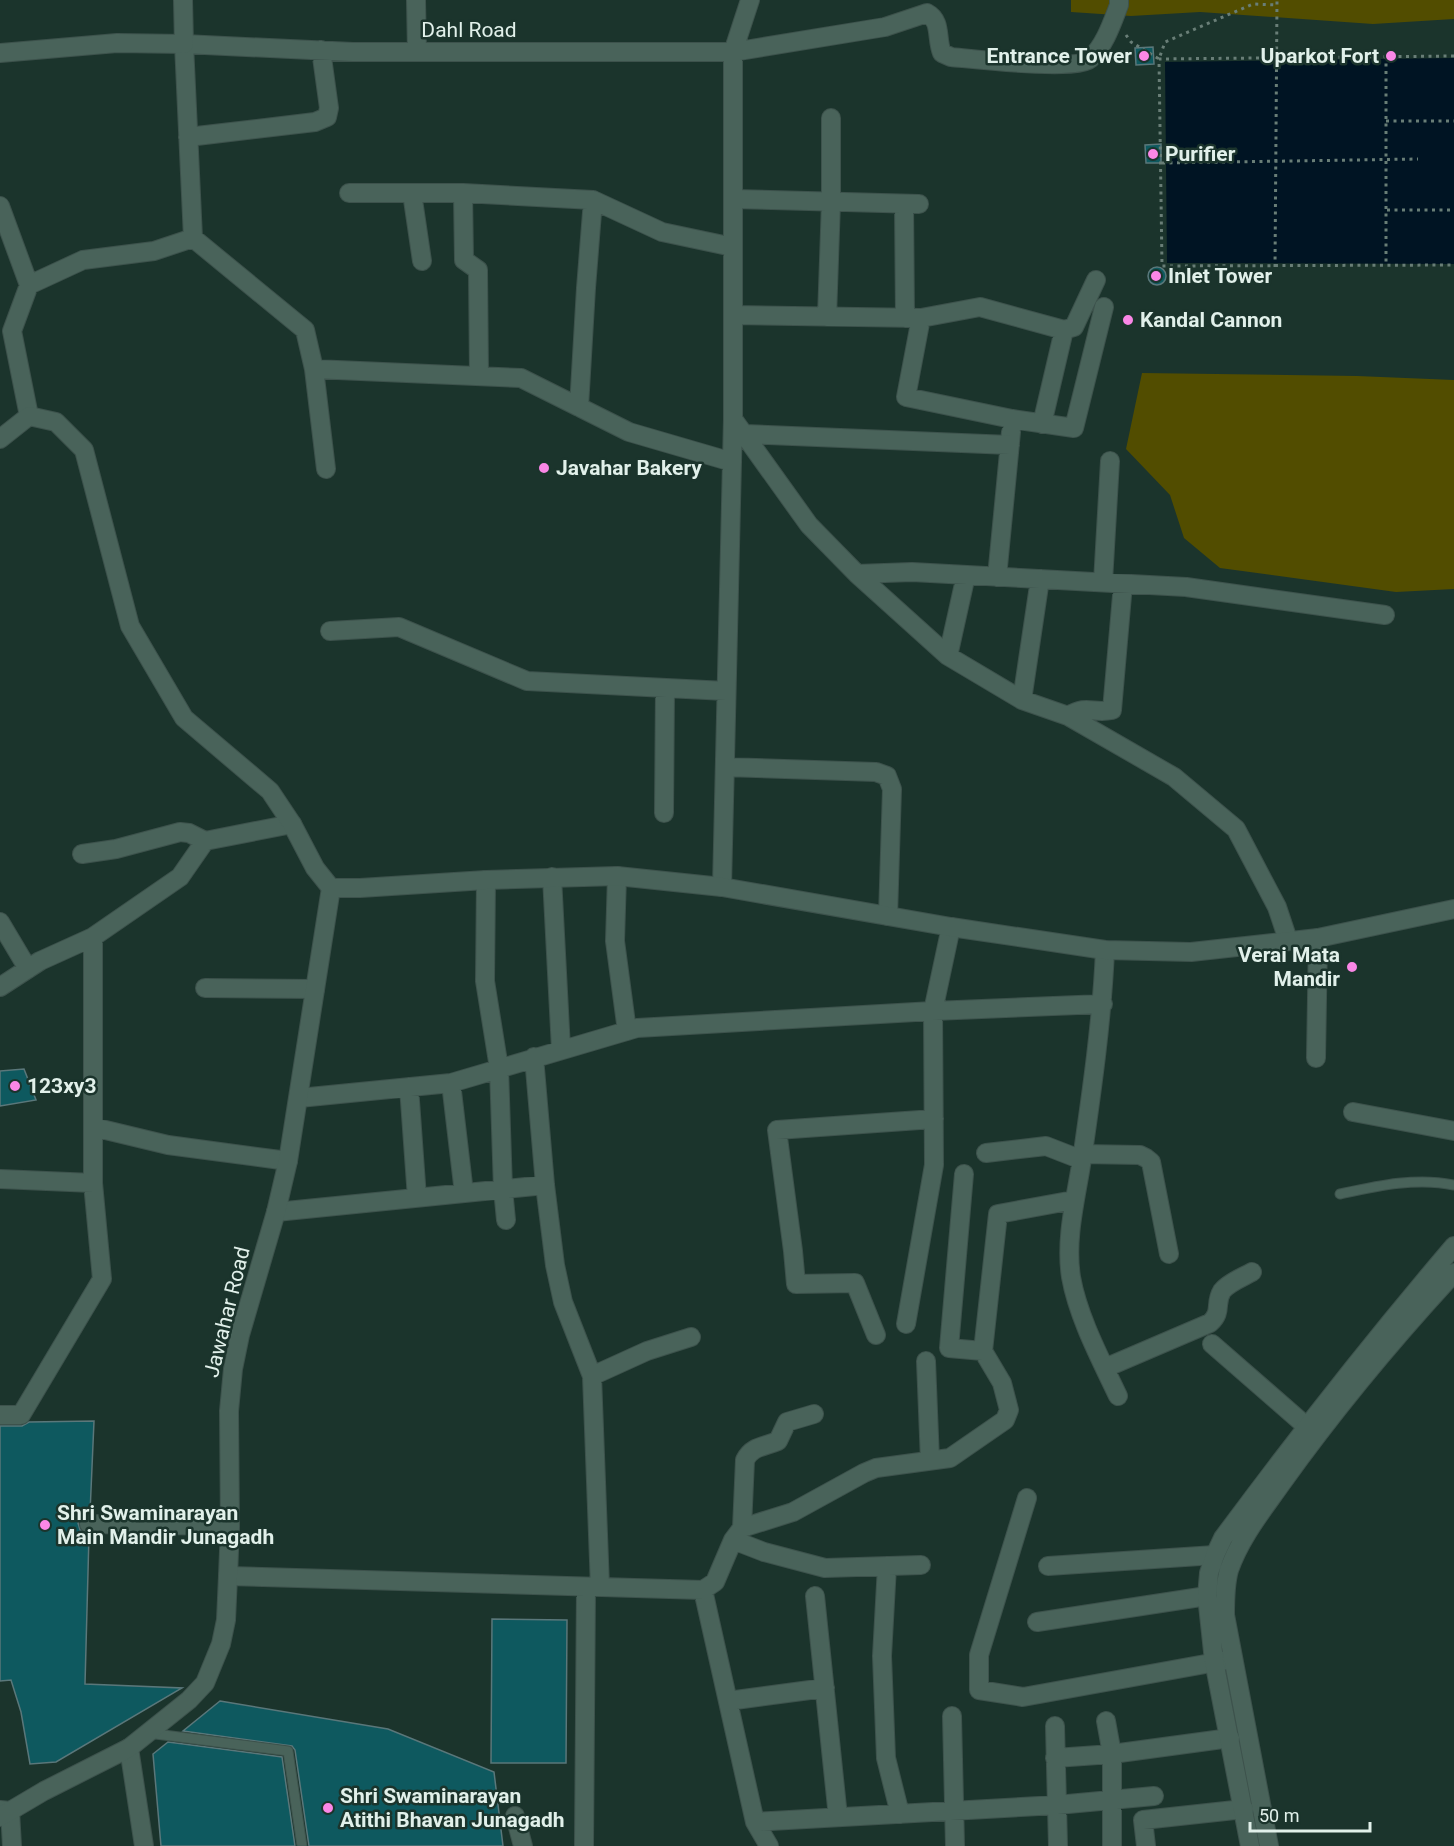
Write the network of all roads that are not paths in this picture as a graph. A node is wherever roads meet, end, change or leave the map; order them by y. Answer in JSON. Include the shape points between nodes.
{"nodes":[{"id":1,"x":183,"y":0,"type":"edge"},
{"id":2,"x":416,"y":0,"type":"edge"},
{"id":3,"x":750,"y":0,"type":"edge"},
{"id":4,"x":1119,"y":0,"type":"edge"},
{"id":5,"x":184,"y":44,"type":"junction"},
{"id":6,"x":321,"y":50,"type":"junction"},
{"id":7,"x":0,"y":52,"type":"edge"},
{"id":8,"x":417,"y":52,"type":"junction"},
{"id":9,"x":733,"y":52,"type":"junction"},
{"id":10,"x":831,"y":118,"type":"dead end"},
{"id":11,"x":188,"y":137,"type":"junction"},
{"id":12,"x":412,"y":193,"type":"junction"},
{"id":13,"x":349,"y":194,"type":"dead end"},
{"id":14,"x":463,"y":194,"type":"junction"},
{"id":15,"x":733,"y":199,"type":"junction"},
{"id":16,"x":593,"y":200,"type":"junction"},
{"id":17,"x":831,"y":202,"type":"junction"},
{"id":18,"x":0,"y":206,"type":"edge"},
{"id":19,"x":193,"y":238,"type":"junction"},
{"id":20,"x":733,"y":248,"type":"junction"},
{"id":21,"x":422,"y":261,"type":"dead end"},
{"id":22,"x":1096,"y":280,"type":"dead end"},
{"id":23,"x":29,"y":285,"type":"junction"},
{"id":24,"x":1104,"y":307,"type":"dead end"},
{"id":25,"x":733,"y":315,"type":"junction"},
{"id":26,"x":828,"y":317,"type":"junction"},
{"id":27,"x":913,"y":318,"type":"junction"},
{"id":28,"x":1064,"y":330,"type":"junction"},
{"id":29,"x":314,"y":369,"type":"junction"},
{"id":30,"x":479,"y":376,"type":"junction"},
{"id":31,"x":579,"y":407,"type":"junction"},
{"id":32,"x":29,"y":416,"type":"junction"},
{"id":33,"x":733,"y":419,"type":"junction"},
{"id":34,"x":1012,"y":419,"type":"junction"},
{"id":35,"x":1042,"y":424,"type":"junction"},
{"id":36,"x":744,"y":434,"type":"junction"},
{"id":37,"x":0,"y":439,"type":"edge"},
{"id":38,"x":1010,"y":445,"type":"junction"},
{"id":39,"x":1110,"y":461,"type":"dead end"},
{"id":40,"x":732,"y":462,"type":"junction"},
{"id":41,"x":326,"y":469,"type":"dead end"},
{"id":42,"x":857,"y":574,"type":"junction"},
{"id":43,"x":966,"y":575,"type":"junction"},
{"id":44,"x":997,"y":577,"type":"junction"},
{"id":45,"x":1040,"y":579,"type":"junction"},
{"id":46,"x":1103,"y":582,"type":"junction"},
{"id":47,"x":1123,"y":584,"type":"junction"},
{"id":48,"x":1386,"y":615,"type":"dead end"},
{"id":49,"x":330,"y":632,"type":"dead end"},
{"id":50,"x":948,"y":656,"type":"junction"},
{"id":51,"x":665,"y":688,"type":"junction"},
{"id":52,"x":726,"y":691,"type":"junction"},
{"id":53,"x":1022,"y":700,"type":"junction"},
{"id":54,"x":1068,"y":716,"type":"junction"},
{"id":55,"x":725,"y":767,"type":"junction"},
{"id":56,"x":664,"y":813,"type":"dead end"},
{"id":57,"x":292,"y":824,"type":"junction"},
{"id":58,"x":205,"y":841,"type":"junction"},
{"id":59,"x":82,"y":854,"type":"dead end"},
{"id":60,"x":617,"y":876,"type":"junction"},
{"id":61,"x":552,"y":877,"type":"junction"},
{"id":62,"x":486,"y":880,"type":"junction"},
{"id":63,"x":722,"y":887,"type":"junction"},
{"id":64,"x":331,"y":888,"type":"junction"},
{"id":65,"x":1454,"y":909,"type":"edge"},
{"id":66,"x":888,"y":916,"type":"junction"},
{"id":67,"x":0,"y":922,"type":"edge"},
{"id":68,"x":951,"y":927,"type":"junction"},
{"id":69,"x":93,"y":937,"type":"junction"},
{"id":70,"x":1318,"y":938,"type":"junction"},
{"id":71,"x":1288,"y":940,"type":"junction"},
{"id":72,"x":1105,"y":950,"type":"junction"},
{"id":73,"x":28,"y":969,"type":"junction"},
{"id":74,"x":0,"y":987,"type":"edge"},
{"id":75,"x":204,"y":988,"type":"dead end"},
{"id":76,"x":315,"y":988,"type":"junction"},
{"id":77,"x":1103,"y":1004,"type":"junction"},
{"id":78,"x":933,"y":1011,"type":"junction"},
{"id":79,"x":627,"y":1031,"type":"junction"},
{"id":80,"x":561,"y":1049,"type":"junction"},
{"id":81,"x":534,"y":1057,"type":"junction"},
{"id":82,"x":1316,"y":1058,"type":"dead end"},
{"id":83,"x":499,"y":1068,"type":"junction"},
{"id":84,"x":451,"y":1083,"type":"junction"},
{"id":85,"x":409,"y":1087,"type":"junction"},
{"id":86,"x":299,"y":1098,"type":"junction"},
{"id":87,"x":1353,"y":1112,"type":"dead end"},
{"id":88,"x":934,"y":1119,"type":"junction"},
{"id":89,"x":93,"y":1127,"type":"junction"},
{"id":90,"x":1454,"y":1131,"type":"edge"},
{"id":91,"x":986,"y":1153,"type":"dead end"},
{"id":92,"x":1082,"y":1157,"type":"junction"},
{"id":93,"x":288,"y":1161,"type":"junction"},
{"id":94,"x":964,"y":1174,"type":"dead end"},
{"id":95,"x":0,"y":1179,"type":"edge"},
{"id":96,"x":93,"y":1183,"type":"junction"},
{"id":97,"x":545,"y":1185,"type":"junction"},
{"id":98,"x":1454,"y":1185,"type":"edge"},
{"id":99,"x":503,"y":1190,"type":"junction"},
{"id":100,"x":464,"y":1193,"type":"junction"},
{"id":101,"x":1340,"y":1194,"type":"dead end"},
{"id":102,"x":417,"y":1198,"type":"junction"},
{"id":103,"x":1074,"y":1200,"type":"junction"},
{"id":104,"x":276,"y":1212,"type":"junction"},
{"id":105,"x":506,"y":1220,"type":"dead end"},
{"id":106,"x":1454,"y":1246,"type":"edge"},
{"id":107,"x":1169,"y":1254,"type":"dead end"},
{"id":108,"x":1252,"y":1272,"type":"dead end"},
{"id":109,"x":1454,"y":1273,"type":"edge"},
{"id":110,"x":906,"y":1324,"type":"dead end"},
{"id":111,"x":1395,"y":1327,"type":"junction"},
{"id":112,"x":876,"y":1335,"type":"dead end"},
{"id":113,"x":691,"y":1337,"type":"dead end"},
{"id":114,"x":1212,"y":1344,"type":"dead end"},
{"id":115,"x":983,"y":1351,"type":"junction"},
{"id":116,"x":926,"y":1361,"type":"dead end"},
{"id":117,"x":1105,"y":1368,"type":"junction"},
{"id":118,"x":592,"y":1376,"type":"junction"},
{"id":119,"x":1118,"y":1396,"type":"dead end"},
{"id":120,"x":814,"y":1414,"type":"dead end"},
{"id":121,"x":0,"y":1415,"type":"edge"},
{"id":122,"x":1306,"y":1426,"type":"junction"},
{"id":123,"x":930,"y":1461,"type":"junction"},
{"id":124,"x":1027,"y":1498,"type":"dead end"},
{"id":125,"x":89,"y":1524,"type":"dead end"},
{"id":126,"x":230,"y":1526,"type":"junction"},
{"id":127,"x":738,"y":1534,"type":"junction"},
{"id":128,"x":1215,"y":1555,"type":"junction"},
{"id":129,"x":921,"y":1565,"type":"dead end"},
{"id":130,"x":887,"y":1566,"type":"junction"},
{"id":131,"x":1048,"y":1566,"type":"dead end"},
{"id":132,"x":228,"y":1576,"type":"junction"},
{"id":133,"x":593,"y":1587,"type":"junction"},
{"id":134,"x":704,"y":1590,"type":"junction"},
{"id":135,"x":815,"y":1596,"type":"dead end"},
{"id":136,"x":1207,"y":1596,"type":"junction"},
{"id":137,"x":1037,"y":1622,"type":"dead end"},
{"id":138,"x":1233,"y":1659,"type":"junction"},
{"id":139,"x":1214,"y":1662,"type":"junction"},
{"id":140,"x":825,"y":1688,"type":"junction"},
{"id":141,"x":728,"y":1701,"type":"junction"},
{"id":142,"x":952,"y":1716,"type":"dead end"},
{"id":143,"x":1106,"y":1721,"type":"dead end"},
{"id":144,"x":1054,"y":1726,"type":"dead end"},
{"id":145,"x":148,"y":1733,"type":"junction"},
{"id":146,"x":1230,"y":1738,"type":"junction"},
{"id":147,"x":129,"y":1748,"type":"junction"},
{"id":148,"x":1112,"y":1754,"type":"junction"},
{"id":149,"x":1055,"y":1758,"type":"junction"},
{"id":150,"x":1154,"y":1796,"type":"dead end"},
{"id":151,"x":1112,"y":1800,"type":"junction"},
{"id":152,"x":1057,"y":1805,"type":"junction"},
{"id":153,"x":1244,"y":1809,"type":"junction"},
{"id":154,"x":953,"y":1811,"type":"junction"},
{"id":155,"x":3,"y":1813,"type":"edge"},
{"id":156,"x":900,"y":1814,"type":"junction"},
{"id":157,"x":515,"y":1816,"type":"dead end"},
{"id":158,"x":838,"y":1817,"type":"junction"},
{"id":159,"x":754,"y":1822,"type":"junction"},
{"id":160,"x":12,"y":1846,"type":"edge"},
{"id":161,"x":144,"y":1846,"type":"edge"},
{"id":162,"x":302,"y":1846,"type":"edge"},
{"id":163,"x":523,"y":1846,"type":"edge"},
{"id":164,"x":584,"y":1846,"type":"edge"},
{"id":165,"x":769,"y":1846,"type":"edge"},
{"id":166,"x":955,"y":1846,"type":"edge"},
{"id":167,"x":1058,"y":1846,"type":"edge"},
{"id":168,"x":1112,"y":1846,"type":"edge"},
{"id":169,"x":1146,"y":1846,"type":"edge"},
{"id":170,"x":1250,"y":1846,"type":"edge"},
{"id":171,"x":1269,"y":1846,"type":"edge"}],
"edges":[{"from":1,"to":5,"type":"street"},
{"from":2,"to":8,"type":"street"},
{"from":3,"to":9,"type":"street"},
{"from":4,"to":9,"type":"street","name":"Dahl Road","via":[[1103,42],[1089,60],[1078,64],[951,57],[942,53],[937,22],[927,13],[885,27]]},
{"from":5,"to":6,"type":"street","name":"Dahl Road"},
{"from":5,"to":7,"type":"street","name":"Dahl Road","via":[[117,43]]},
{"from":5,"to":11,"type":"street"},
{"from":6,"to":8,"type":"street","name":"Dahl Road"},
{"from":6,"to":11,"type":"street","via":[[327,117],[315,122]]},
{"from":8,"to":9,"type":"street","name":"Dahl Road"},
{"from":9,"to":15,"type":"street"},
{"from":10,"to":17,"type":"street"},
{"from":11,"to":19,"type":"street"},
{"from":12,"to":13,"type":"street"},
{"from":12,"to":14,"type":"street"},
{"from":12,"to":21,"type":"street"},
{"from":14,"to":16,"type":"street"},
{"from":14,"to":30,"type":"street","via":[[464,260],[478,270]]},
{"from":15,"to":17,"type":"street"},
{"from":15,"to":20,"type":"street"},
{"from":16,"to":20,"type":"street","via":[[662,232]]},
{"from":16,"to":31,"type":"street"},
{"from":17,"to":26,"type":"street"},
{"from":17,"to":27,"type":"street","via":[[912,204]]},
{"from":18,"to":23,"type":"street"},
{"from":19,"to":23,"type":"street","via":[[154,251],[84,260]]},
{"from":19,"to":29,"type":"street","via":[[305,330]]},
{"from":20,"to":25,"type":"street"},
{"from":22,"to":28,"type":"street","via":[[1074,327]]},
{"from":23,"to":32,"type":"street","via":[[12,331]]},
{"from":24,"to":35,"type":"street","via":[[1074,428]]},
{"from":25,"to":26,"type":"street"},
{"from":25,"to":33,"type":"street"},
{"from":26,"to":27,"type":"street"},
{"from":27,"to":28,"type":"street","via":[[980,307]]},
{"from":27,"to":34,"type":"street","via":[[906,397]]},
{"from":28,"to":35,"type":"street"},
{"from":29,"to":30,"type":"street"},
{"from":29,"to":41,"type":"street"},
{"from":30,"to":31,"type":"street","via":[[522,378]]},
{"from":31,"to":40,"type":"street","via":[[629,432]]},
{"from":32,"to":37,"type":"street"},
{"from":32,"to":57,"type":"street","via":[[56,422],[84,450],[130,626],[184,718],[270,791]]},
{"from":33,"to":36,"type":"street"},
{"from":33,"to":40,"type":"street"},
{"from":34,"to":35,"type":"street"},
{"from":34,"to":38,"type":"street"},
{"from":36,"to":38,"type":"street"},
{"from":36,"to":42,"type":"street","via":[[809,525]]},
{"from":38,"to":44,"type":"street"},
{"from":39,"to":46,"type":"street"},
{"from":40,"to":52,"type":"street"},
{"from":42,"to":43,"type":"street"},
{"from":42,"to":50,"type":"street"},
{"from":43,"to":44,"type":"street"},
{"from":43,"to":50,"type":"street"},
{"from":44,"to":45,"type":"street"},
{"from":45,"to":46,"type":"street"},
{"from":45,"to":53,"type":"street"},
{"from":46,"to":47,"type":"street"},
{"from":47,"to":48,"type":"street","via":[[1186,587]]},
{"from":47,"to":54,"type":"street","via":[[1112,710],[1080,709]]},
{"from":49,"to":51,"type":"street","via":[[399,627],[527,681]]},
{"from":50,"to":53,"type":"street"},
{"from":51,"to":52,"type":"street"},
{"from":51,"to":56,"type":"street"},
{"from":52,"to":55,"type":"street"},
{"from":53,"to":54,"type":"street"},
{"from":54,"to":71,"type":"street","via":[[1174,777],[1236,829],[1277,907]]},
{"from":55,"to":63,"type":"street"},
{"from":55,"to":66,"type":"street","via":[[876,772],[888,776],[892,789]]},
{"from":57,"to":58,"type":"street"},
{"from":57,"to":64,"type":"street","via":[[315,868]]},
{"from":58,"to":59,"type":"street","via":[[180,832]]},
{"from":58,"to":69,"type":"street","via":[[180,877]]},
{"from":60,"to":61,"type":"street"},
{"from":60,"to":63,"type":"street"},
{"from":60,"to":79,"type":"street","via":[[615,941]]},
{"from":61,"to":62,"type":"street"},
{"from":61,"to":80,"type":"street"},
{"from":62,"to":64,"type":"street"},
{"from":62,"to":83,"type":"street","via":[[485,981]]},
{"from":63,"to":66,"type":"street"},
{"from":64,"to":76,"type":"street","name":"Jawahar Road"},
{"from":65,"to":70,"type":"street"},
{"from":66,"to":68,"type":"street"},
{"from":67,"to":73,"type":"street"},
{"from":68,"to":72,"type":"street"},
{"from":68,"to":78,"type":"street"},
{"from":69,"to":73,"type":"street"},
{"from":69,"to":89,"type":"street"},
{"from":70,"to":71,"type":"street"},
{"from":70,"to":82,"type":"street"},
{"from":71,"to":72,"type":"street","via":[[1191,952]]},
{"from":72,"to":77,"type":"street"},
{"from":73,"to":74,"type":"street"},
{"from":75,"to":76,"type":"street"},
{"from":76,"to":86,"type":"street","name":"Jawahar Road"},
{"from":77,"to":78,"type":"street"},
{"from":77,"to":92,"type":"street"},
{"from":78,"to":79,"type":"street"},
{"from":78,"to":88,"type":"street"},
{"from":79,"to":80,"type":"street"},
{"from":80,"to":81,"type":"street"},
{"from":81,"to":83,"type":"street"},
{"from":81,"to":97,"type":"street"},
{"from":83,"to":84,"type":"street"},
{"from":83,"to":99,"type":"street"},
{"from":84,"to":85,"type":"street"},
{"from":84,"to":100,"type":"street"},
{"from":85,"to":86,"type":"street"},
{"from":85,"to":102,"type":"street"},
{"from":86,"to":93,"type":"street","name":"Jawahar Road"},
{"from":87,"to":90,"type":"street"},
{"from":88,"to":110,"type":"street","via":[[934,1165]]},
{"from":88,"to":112,"type":"street","via":[[777,1130],[796,1284],[855,1282]]},
{"from":89,"to":93,"type":"street","via":[[168,1145]]},
{"from":89,"to":96,"type":"street"},
{"from":91,"to":92,"type":"street","via":[[1046,1146]]},
{"from":92,"to":103,"type":"street"},
{"from":92,"to":107,"type":"street","via":[[1140,1155],[1151,1162]]},
{"from":93,"to":104,"type":"street","name":"Jawahar Road"},
{"from":94,"to":115,"type":"street","via":[[949,1348]]},
{"from":95,"to":96,"type":"street"},
{"from":96,"to":121,"type":"street","via":[[102,1279],[21,1415]]},
{"from":97,"to":99,"type":"street"},
{"from":97,"to":118,"type":"street","via":[[563,1302]]},
{"from":98,"to":101,"type":"lane","via":[[1405,1183]]},
{"from":99,"to":100,"type":"street"},
{"from":99,"to":105,"type":"street"},
{"from":100,"to":102,"type":"street"},
{"from":102,"to":104,"type":"street"},
{"from":103,"to":115,"type":"street","via":[[998,1214]]},
{"from":103,"to":117,"type":"street","via":[[1069,1246],[1071,1276],[1078,1305]]},
{"from":104,"to":126,"type":"street","name":"Jawahar Road","via":[[233,1369],[229,1411]]},
{"from":106,"to":111,"type":"street"},
{"from":108,"to":117,"type":"street","via":[[1225,1288],[1217,1317],[1210,1323]]},
{"from":109,"to":111,"type":"street"},
{"from":111,"to":122,"type":"street"},
{"from":111,"to":138,"type":"street","via":[[1237,1550],[1225,1589]]},
{"from":113,"to":118,"type":"street","via":[[647,1351]]},
{"from":114,"to":122,"type":"street"},
{"from":115,"to":123,"type":"street","via":[[1002,1383],[1008,1410],[1005,1420],[950,1458]]},
{"from":116,"to":123,"type":"street"},
{"from":117,"to":119,"type":"street"},
{"from":118,"to":133,"type":"street"},
{"from":120,"to":127,"type":"street","via":[[787,1422],[778,1442],[749,1453],[745,1460]]},
{"from":122,"to":128,"type":"street","via":[[1223,1538]]},
{"from":123,"to":127,"type":"street","via":[[876,1468],[793,1512]]},
{"from":124,"to":139,"type":"street","via":[[979,1655],[979,1690],[1023,1697]]},
{"from":125,"to":126,"type":"street"},
{"from":126,"to":132,"type":"street","name":"Jawahar Road"},
{"from":127,"to":130,"type":"street","via":[[764,1552],[825,1568]]},
{"from":127,"to":134,"type":"street","via":[[715,1582]]},
{"from":128,"to":131,"type":"street"},
{"from":128,"to":136,"type":"street"},
{"from":129,"to":130,"type":"street"},
{"from":130,"to":156,"type":"street","via":[[882,1656],[886,1758]]},
{"from":132,"to":133,"type":"street"},
{"from":132,"to":145,"type":"street","name":"Jawahar Road","via":[[221,1644],[205,1683]]},
{"from":133,"to":134,"type":"street"},
{"from":133,"to":164,"type":"street"},
{"from":134,"to":141,"type":"street"},
{"from":135,"to":140,"type":"street"},
{"from":136,"to":137,"type":"street"},
{"from":136,"to":139,"type":"street"},
{"from":138,"to":139,"type":"street"},
{"from":138,"to":171,"type":"street"},
{"from":139,"to":146,"type":"street"},
{"from":140,"to":141,"type":"street"},
{"from":140,"to":158,"type":"street"},
{"from":141,"to":159,"type":"street"},
{"from":142,"to":154,"type":"street"},
{"from":143,"to":148,"type":"street"},
{"from":144,"to":149,"type":"street"},
{"from":145,"to":147,"type":"street","name":"Jawahar Road"},
{"from":145,"to":162,"type":"lane","via":[[288,1751]]},
{"from":146,"to":148,"type":"street"},
{"from":146,"to":153,"type":"street"},
{"from":147,"to":155,"type":"street","name":"Jawahar Road"},
{"from":147,"to":161,"type":"street"},
{"from":148,"to":149,"type":"street"},
{"from":148,"to":151,"type":"street"},
{"from":149,"to":152,"type":"street"},
{"from":150,"to":151,"type":"street"},
{"from":151,"to":152,"type":"street"},
{"from":151,"to":168,"type":"street"},
{"from":152,"to":154,"type":"street"},
{"from":152,"to":167,"type":"street"},
{"from":153,"to":169,"type":"street","via":[[1143,1820]]},
{"from":153,"to":170,"type":"street"},
{"from":154,"to":156,"type":"street"},
{"from":154,"to":166,"type":"street"},
{"from":155,"to":160,"type":"street"},
{"from":156,"to":158,"type":"street"},
{"from":157,"to":163,"type":"street"},
{"from":158,"to":159,"type":"street"},
{"from":159,"to":165,"type":"street"}]}
